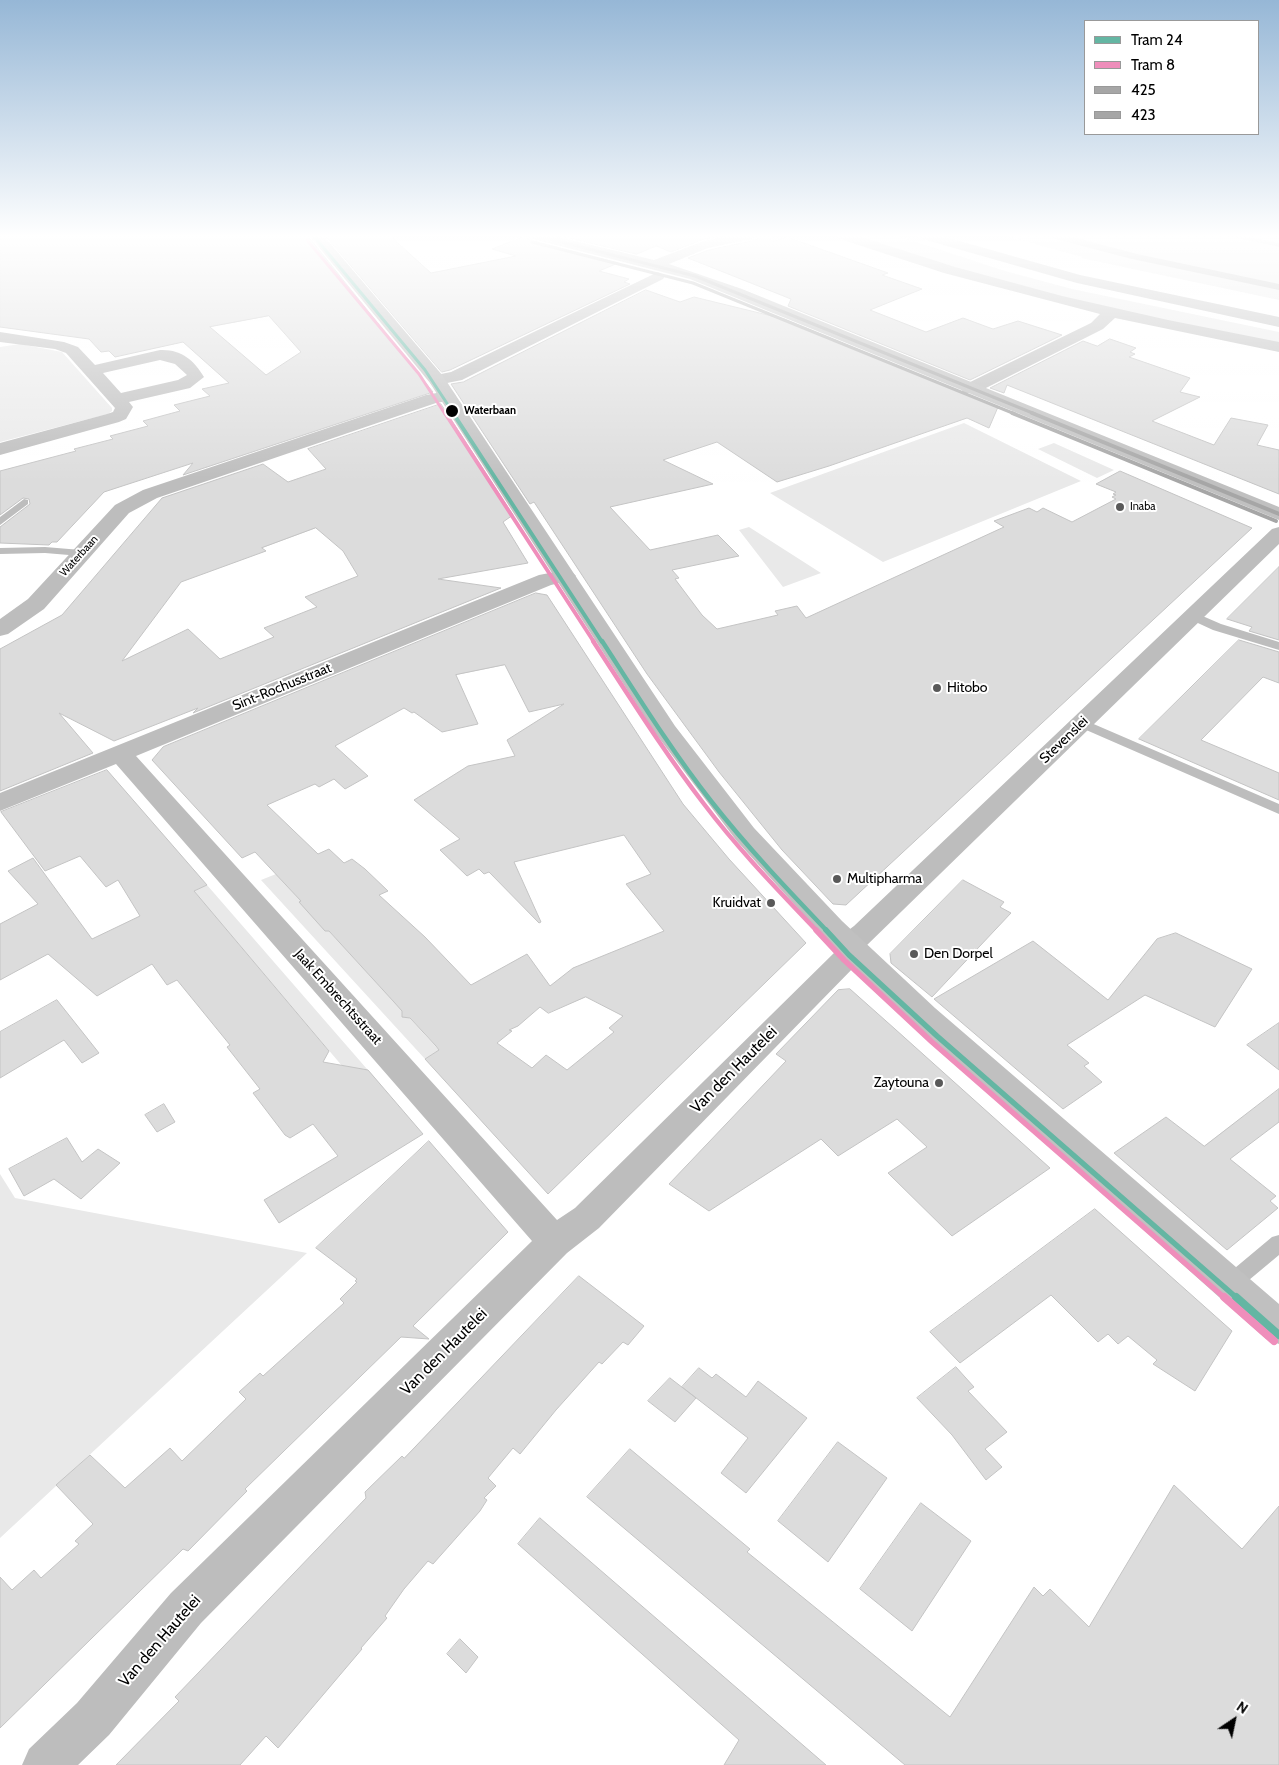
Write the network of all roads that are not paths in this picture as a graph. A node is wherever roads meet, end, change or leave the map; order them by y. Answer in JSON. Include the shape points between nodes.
{"nodes":[{"id":1,"x":384,"y":317,"type":"edge"},
{"id":2,"x":569,"y":317,"type":"edge"},
{"id":3,"x":796,"y":317,"type":"edge"},
{"id":4,"x":1106,"y":317,"type":"edge"},
{"id":5,"x":1133,"y":317,"type":"edge"},
{"id":6,"x":1257,"y":317,"type":"edge"},
{"id":7,"x":1279,"y":322,"type":"edge"},
{"id":8,"x":5,"y":340,"type":"edge"},
{"id":9,"x":1279,"y":346,"type":"edge"},
{"id":10,"x":92,"y":371,"type":"junction"},
{"id":11,"x":442,"y":388,"type":"junction"},
{"id":12,"x":970,"y":389,"type":"junction"},
{"id":13,"x":118,"y":400,"type":"junction"},
{"id":14,"x":0,"y":449,"type":"edge"},
{"id":15,"x":24,"y":502,"type":"dead end"},
{"id":16,"x":1279,"y":514,"type":"edge"},
{"id":17,"x":0,"y":522,"type":"edge"},
{"id":18,"x":1279,"y":533,"type":"edge"},
{"id":19,"x":0,"y":551,"type":"edge"},
{"id":20,"x":81,"y":553,"type":"junction"},
{"id":21,"x":565,"y":576,"type":"junction"},
{"id":22,"x":1191,"y":615,"type":"junction"},
{"id":23,"x":0,"y":629,"type":"edge"},
{"id":24,"x":1279,"y":646,"type":"edge"},
{"id":25,"x":1082,"y":723,"type":"junction"},
{"id":26,"x":120,"y":753,"type":"junction"},
{"id":27,"x":0,"y":803,"type":"edge"},
{"id":28,"x":1279,"y":809,"type":"edge"},
{"id":29,"x":851,"y":948,"type":"junction"},
{"id":30,"x":555,"y":1242,"type":"junction"},
{"id":31,"x":1279,"y":1243,"type":"edge"},
{"id":32,"x":1230,"y":1284,"type":"junction"},
{"id":33,"x":1279,"y":1327,"type":"edge"},
{"id":34,"x":45,"y":1765,"type":"edge"}],
"edges":[{"from":1,"to":11,"type":"street"},
{"from":2,"to":11,"type":"main road","name":"Waterbaan","via":[[456,376]]},
{"from":3,"to":12,"type":"street"},
{"from":4,"to":12,"type":"main road","via":[[1097,326]]},
{"from":5,"to":9,"type":"main road"},
{"from":6,"to":7,"type":"main road"},
{"from":8,"to":10,"type":"main road","via":[[66,347]]},
{"from":10,"to":13,"type":"main road"},
{"from":10,"to":13,"type":"main road","via":[[171,355],[176,356],[196,377],[184,384]]},
{"from":11,"to":20,"type":"main road","name":"Waterbaan","via":[[432,399],[150,494],[122,509]]},
{"from":11,"to":21,"type":"street"},
{"from":12,"to":16,"type":"street"},
{"from":13,"to":14,"type":"main road","via":[[124,411],[113,418]]},
{"from":15,"to":17,"type":"lane"},
{"from":18,"to":22,"type":"main road","name":"Stevenslei"},
{"from":19,"to":20,"type":"lane"},
{"from":20,"to":23,"type":"main road","name":"Waterbaan","via":[[36,604]]},
{"from":21,"to":26,"type":"main road","name":"Sint-Rochusstraat","via":[[546,579]]},
{"from":21,"to":29,"type":"street","via":[[695,772],[760,853]]},
{"from":22,"to":24,"type":"lane","via":[[1217,627]]},
{"from":22,"to":25,"type":"main road","name":"Stevenslei"},
{"from":25,"to":28,"type":"lane"},
{"from":25,"to":29,"type":"main road","name":"Stevenslei","via":[[852,942]]},
{"from":26,"to":27,"type":"main road","name":"Sint-Rochusstraat"},
{"from":26,"to":30,"type":"main road","name":"Jaak Embrechtsstraat"},
{"from":29,"to":30,"type":"main road","name":"Van den Hautelei","via":[[849,955],[587,1218]]},
{"from":29,"to":32,"type":"street","via":[[942,1034]]},
{"from":30,"to":34,"type":"main road","name":"Van den Hautelei","via":[[186,1608],[93,1719]]},
{"from":31,"to":32,"type":"lane"},
{"from":32,"to":33,"type":"street"}]}
